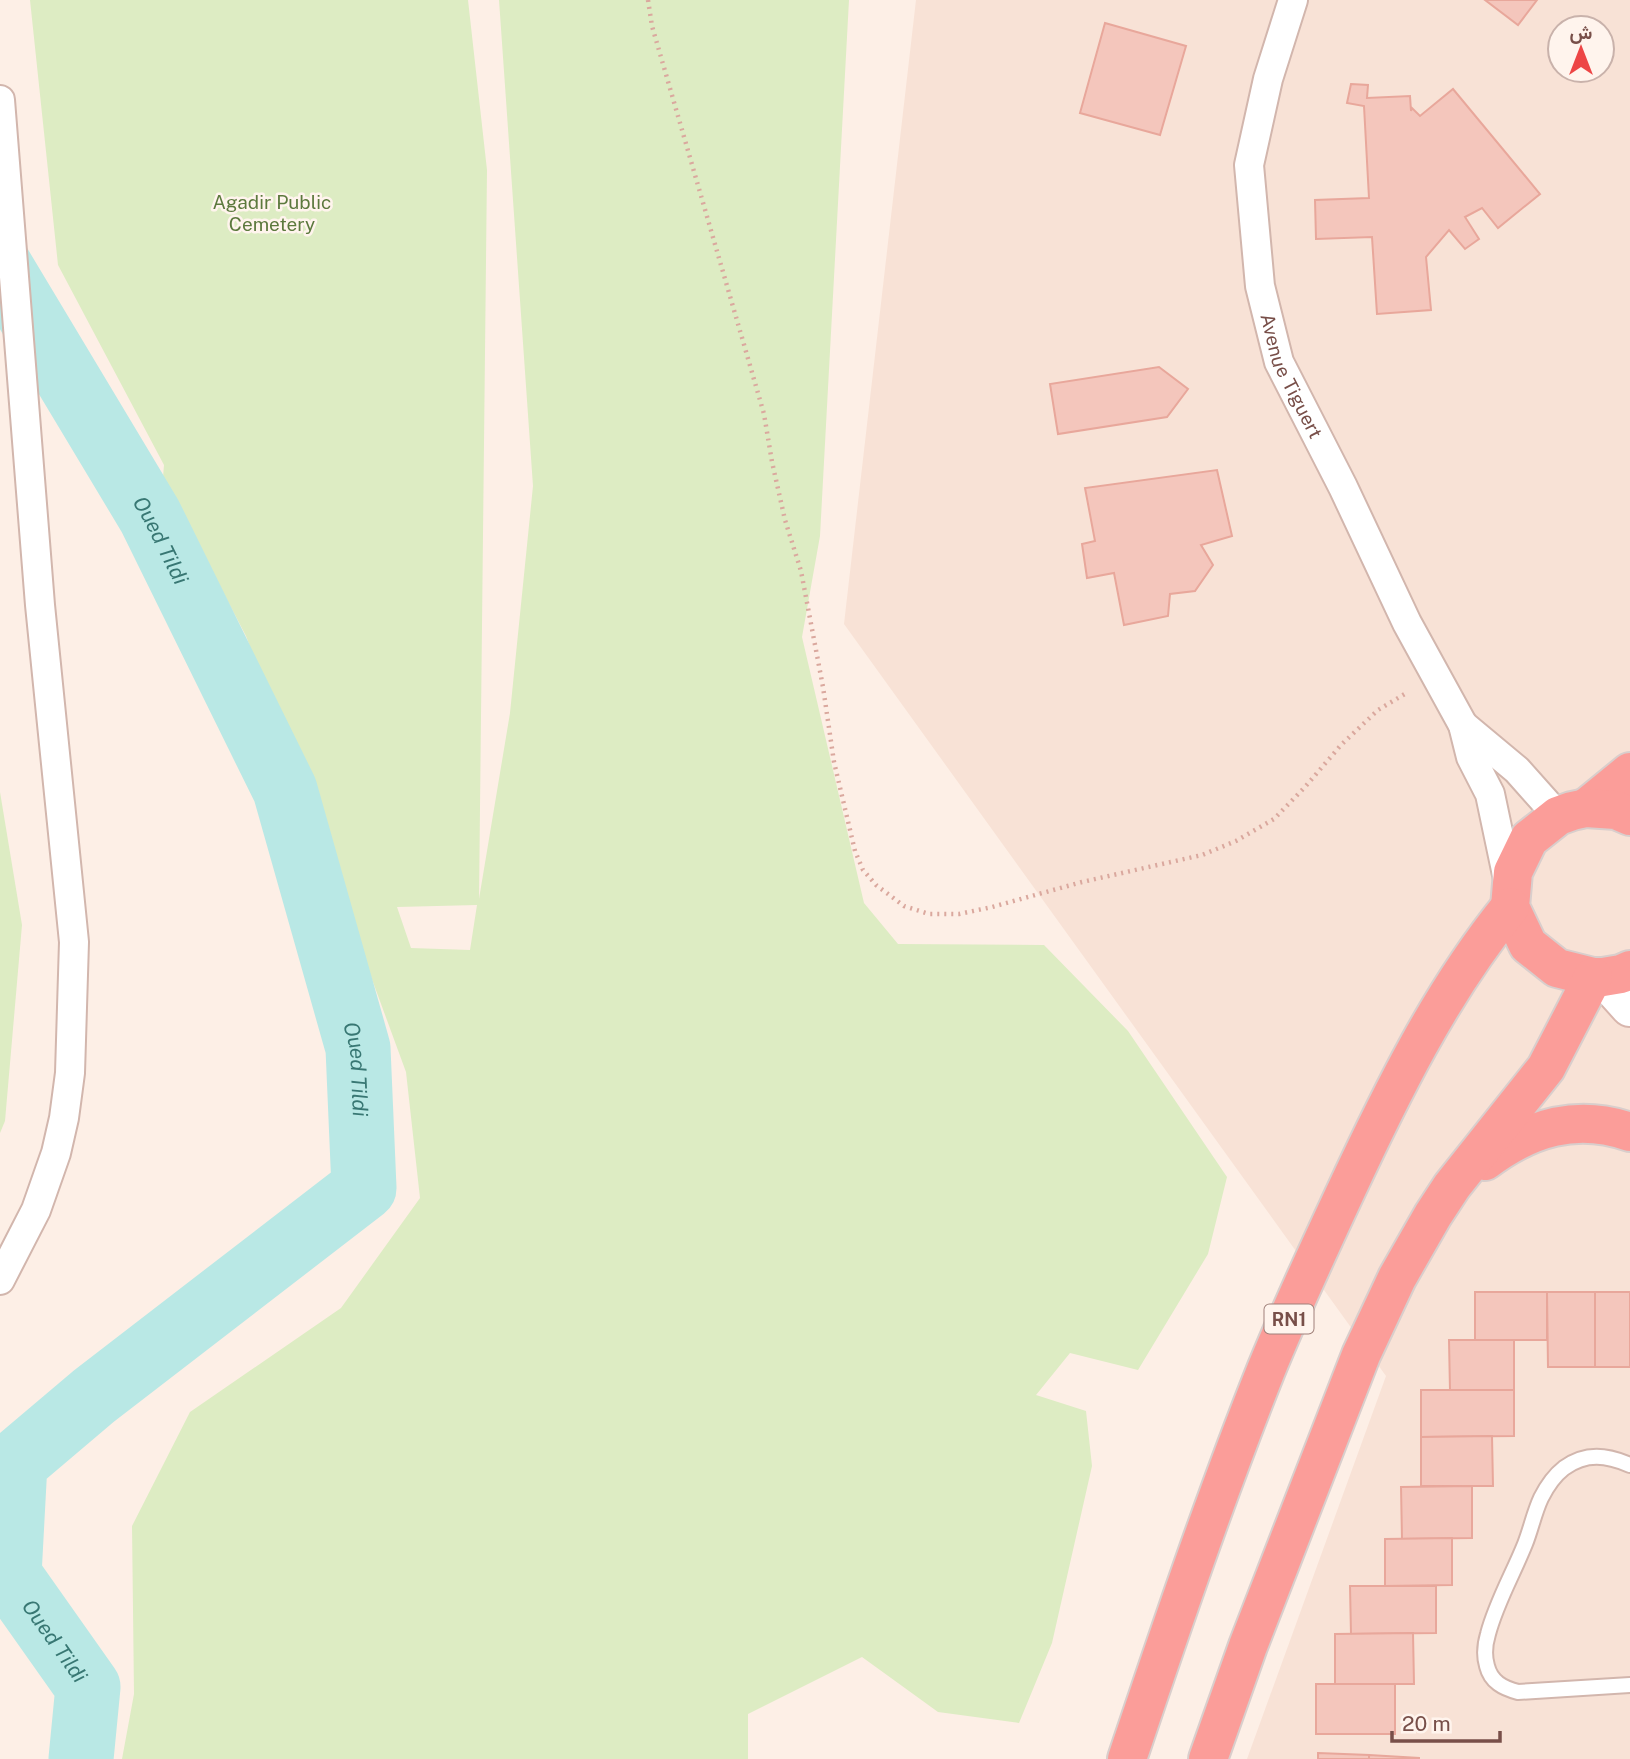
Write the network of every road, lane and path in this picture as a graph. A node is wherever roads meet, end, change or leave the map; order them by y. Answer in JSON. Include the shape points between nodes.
{"nodes":[{"id":1,"x":648,"y":0,"type":"edge"},
{"id":2,"x":1293,"y":0,"type":"edge"},
{"id":3,"x":0,"y":100,"type":"edge"},
{"id":4,"x":1435,"y":675,"type":"junction"},
{"id":5,"x":1464,"y":725,"type":"junction"},
{"id":6,"x":1630,"y":772,"type":"edge"},
{"id":7,"x":1572,"y":812,"type":"junction"},
{"id":8,"x":1630,"y":816,"type":"edge"},
{"id":9,"x":1511,"y":899,"type":"junction"},
{"id":10,"x":1608,"y":975,"type":"edge"},
{"id":11,"x":1630,"y":1007,"type":"edge"},
{"id":12,"x":1630,"y":1132,"type":"edge"},
{"id":13,"x":1452,"y":1186,"type":"junction"},
{"id":14,"x":0,"y":1280,"type":"edge"},
{"id":15,"x":1630,"y":1465,"type":"edge"},
{"id":16,"x":1630,"y":1685,"type":"edge"},
{"id":17,"x":1127,"y":1759,"type":"edge"},
{"id":18,"x":1208,"y":1759,"type":"edge"}],
"edges":[{"from":1,"to":4,"type":"path","via":[[664,71],[764,414],[785,520],[801,571],[848,825],[863,870],[876,885],[904,906],[929,914],[959,914],[1202,855],[1274,819],[1378,710]]},
{"from":2,"to":4,"type":"street","name":"Avenue Tiguert","via":[[1268,79],[1249,164],[1260,286],[1279,362]]},
{"from":3,"to":14,"type":"street","via":[[40,605],[74,942],[64,1118],[36,1210]]},
{"from":4,"to":5,"type":"street","name":"Avenue Tiguert"},
{"from":5,"to":7,"type":"street","name":"Avenue Tiguert"},
{"from":5,"to":9,"type":"street","name":"Avenue Tiguert","via":[[1471,757],[1490,794]]},
{"from":6,"to":7,"type":"highway","number":"RN1"},
{"from":7,"to":8,"type":"highway","via":[[1616,810]]},
{"from":7,"to":9,"type":"highway","number":"RN1","via":[[1529,839],[1513,872]]},
{"from":9,"to":10,"type":"highway","via":[[1528,945],[1557,968]]},
{"from":9,"to":17,"type":"highway","number":"RN1","via":[[1416,1049],[1325,1236],[1267,1367],[1213,1508]]},
{"from":10,"to":11,"type":"main road"},
{"from":10,"to":13,"type":"highway","via":[[1546,1068]]},
{"from":12,"to":13,"type":"highway","via":[[1595,1125],[1546,1128],[1499,1151]]},
{"from":13,"to":18,"type":"highway","via":[[1397,1278],[1360,1354]]},
{"from":15,"to":16,"type":"lane","via":[[1591,1457],[1564,1469],[1553,1480],[1496,1610],[1485,1653],[1492,1678],[1518,1692]]}]}
